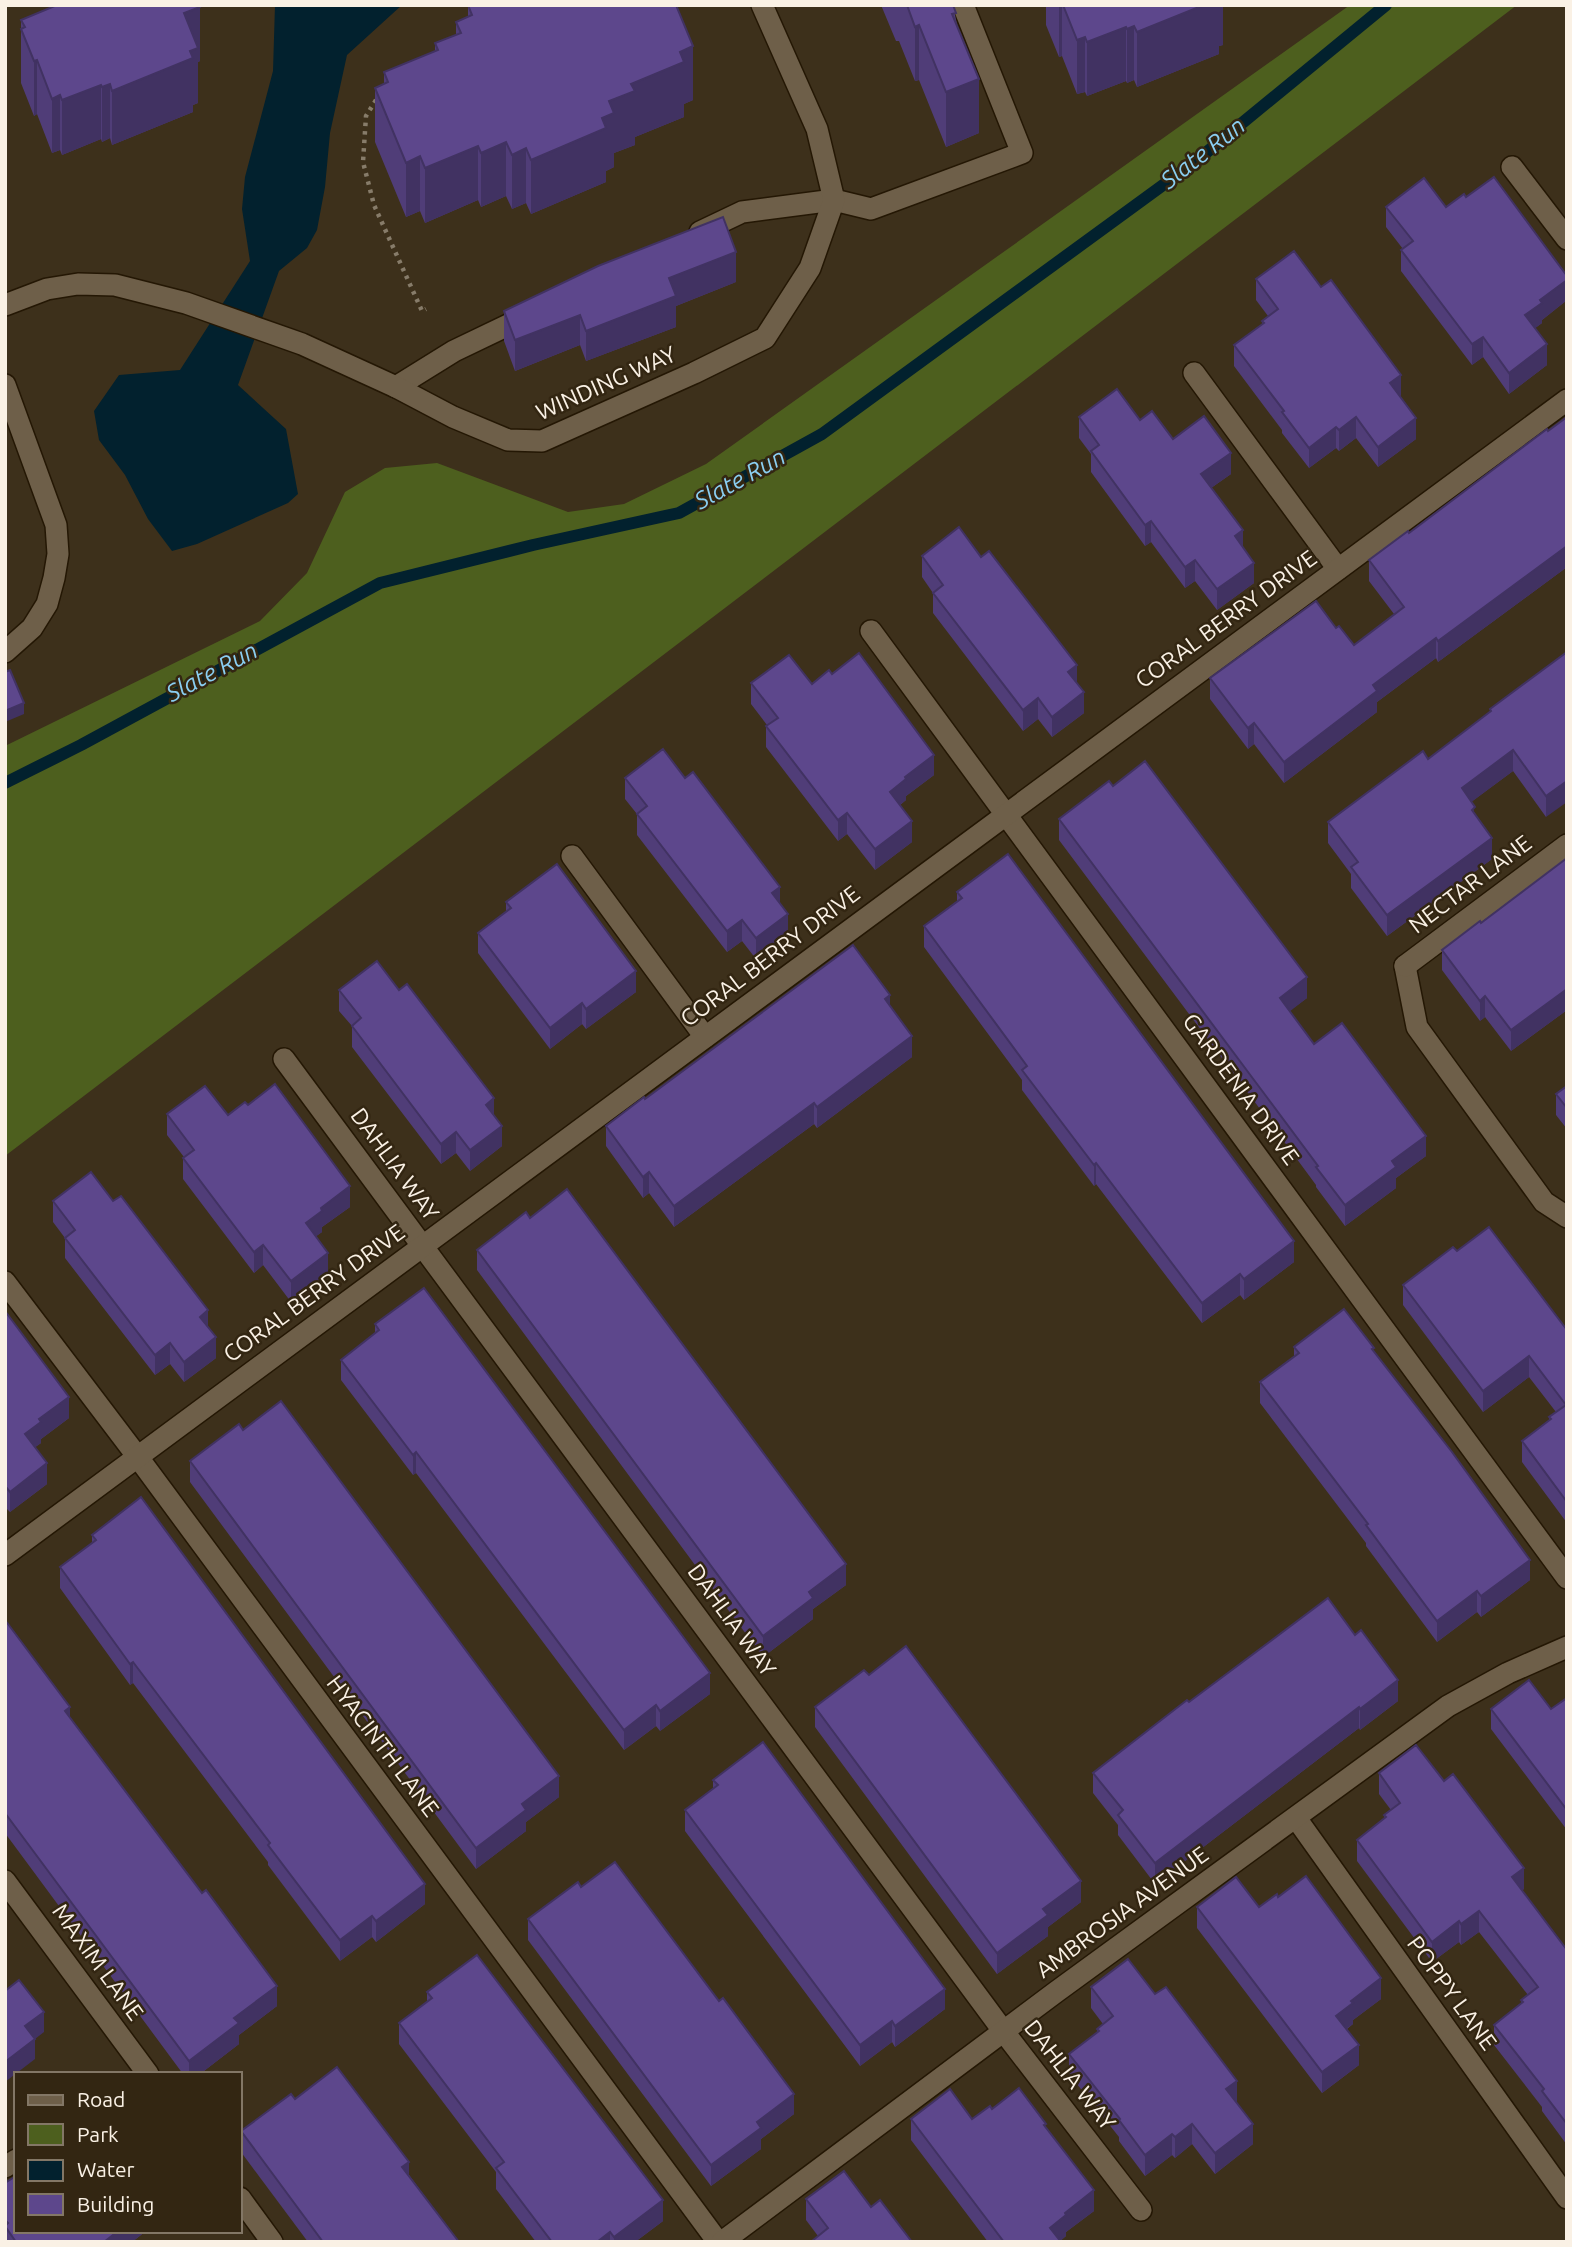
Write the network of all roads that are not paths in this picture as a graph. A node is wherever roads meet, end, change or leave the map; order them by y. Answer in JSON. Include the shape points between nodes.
{"nodes":[{"id":1,"x":762,"y":5,"type":"edge"},
{"id":2,"x":963,"y":5,"type":"edge"},
{"id":3,"x":1513,"y":167,"type":"dead end"},
{"id":4,"x":834,"y":200,"type":"junction"},
{"id":5,"x":1567,"y":239,"type":"edge"},
{"id":6,"x":680,"y":242,"type":"edge"},
{"id":7,"x":5,"y":305,"type":"edge"},
{"id":8,"x":542,"y":309,"type":"edge"},
{"id":9,"x":1194,"y":373,"type":"dead end"},
{"id":10,"x":5,"y":385,"type":"edge"},
{"id":11,"x":396,"y":387,"type":"junction"},
{"id":12,"x":1567,"y":400,"type":"edge"},
{"id":13,"x":1338,"y":569,"type":"junction"},
{"id":14,"x":871,"y":631,"type":"dead end"},
{"id":15,"x":5,"y":652,"type":"edge"},
{"id":16,"x":1006,"y":814,"type":"junction"},
{"id":17,"x":1567,"y":845,"type":"edge"},
{"id":18,"x":572,"y":856,"type":"dead end"},
{"id":19,"x":705,"y":1037,"type":"junction"},
{"id":20,"x":284,"y":1059,"type":"dead end"},
{"id":21,"x":1567,"y":1217,"type":"edge"},
{"id":22,"x":422,"y":1246,"type":"junction"},
{"id":23,"x":5,"y":1282,"type":"edge"},
{"id":24,"x":137,"y":1456,"type":"junction"},
{"id":25,"x":5,"y":1555,"type":"edge"},
{"id":26,"x":1567,"y":1578,"type":"edge"},
{"id":27,"x":1567,"y":1647,"type":"edge"},
{"id":28,"x":1296,"y":1818,"type":"junction"},
{"id":29,"x":5,"y":1881,"type":"edge"},
{"id":30,"x":1004,"y":2032,"type":"junction"},
{"id":31,"x":144,"y":2072,"type":"edge"},
{"id":32,"x":1567,"y":2198,"type":"edge"},
{"id":33,"x":242,"y":2201,"type":"edge"},
{"id":34,"x":1141,"y":2210,"type":"dead end"},
{"id":35,"x":272,"y":2242,"type":"edge"},
{"id":36,"x":720,"y":2242,"type":"edge"}],
"edges":[{"from":1,"to":4,"type":"street","via":[[817,129]]},
{"from":2,"to":4,"type":"street","via":[[1021,153],[871,209]]},
{"from":3,"to":5,"type":"street"},
{"from":4,"to":6,"type":"street","via":[[742,212]]},
{"from":4,"to":11,"type":"street","name":"WINDING WAY","via":[[810,268],[765,338],[542,441],[508,440]]},
{"from":7,"to":11,"type":"street","name":"WINDING WAY","via":[[47,289],[115,285],[186,303],[302,344]]},
{"from":8,"to":11,"type":"street","via":[[454,351]]},
{"from":9,"to":13,"type":"street"},
{"from":10,"to":15,"type":"street","via":[[56,524],[58,554],[47,604],[32,628]]},
{"from":12,"to":13,"type":"street","name":"CORAL BERRY DRIVE"},
{"from":13,"to":16,"type":"street","name":"CORAL BERRY DRIVE"},
{"from":14,"to":16,"type":"street","name":"GARDENIA DRIVE"},
{"from":16,"to":19,"type":"street","name":"CORAL BERRY DRIVE"},
{"from":16,"to":26,"type":"street","name":"GARDENIA DRIVE"},
{"from":17,"to":21,"type":"street","name":"NECTAR LANE","via":[[1405,966],[1417,1027],[1544,1202]]},
{"from":18,"to":19,"type":"street"},
{"from":19,"to":22,"type":"street","name":"CORAL BERRY DRIVE"},
{"from":20,"to":22,"type":"street","name":"DAHLIA WAY"},
{"from":22,"to":24,"type":"street","name":"CORAL BERRY DRIVE"},
{"from":22,"to":30,"type":"street","name":"DAHLIA WAY"},
{"from":23,"to":24,"type":"street","name":"HYACINTH LANE"},
{"from":24,"to":25,"type":"street","name":"CORAL BERRY DRIVE"},
{"from":24,"to":36,"type":"street","name":"HYACINTH LANE"},
{"from":27,"to":28,"type":"street","name":"AMBROSIA AVENUE","via":[[1448,1706]]},
{"from":28,"to":30,"type":"street","name":"AMBROSIA AVENUE"},
{"from":28,"to":32,"type":"street","name":"POPPY LANE"},
{"from":29,"to":31,"type":"street","name":"MAXIM LANE"},
{"from":30,"to":34,"type":"street","name":"DAHLIA WAY"},
{"from":30,"to":36,"type":"street","name":"AMBROSIA AVENUE"},
{"from":33,"to":35,"type":"street"}]}
